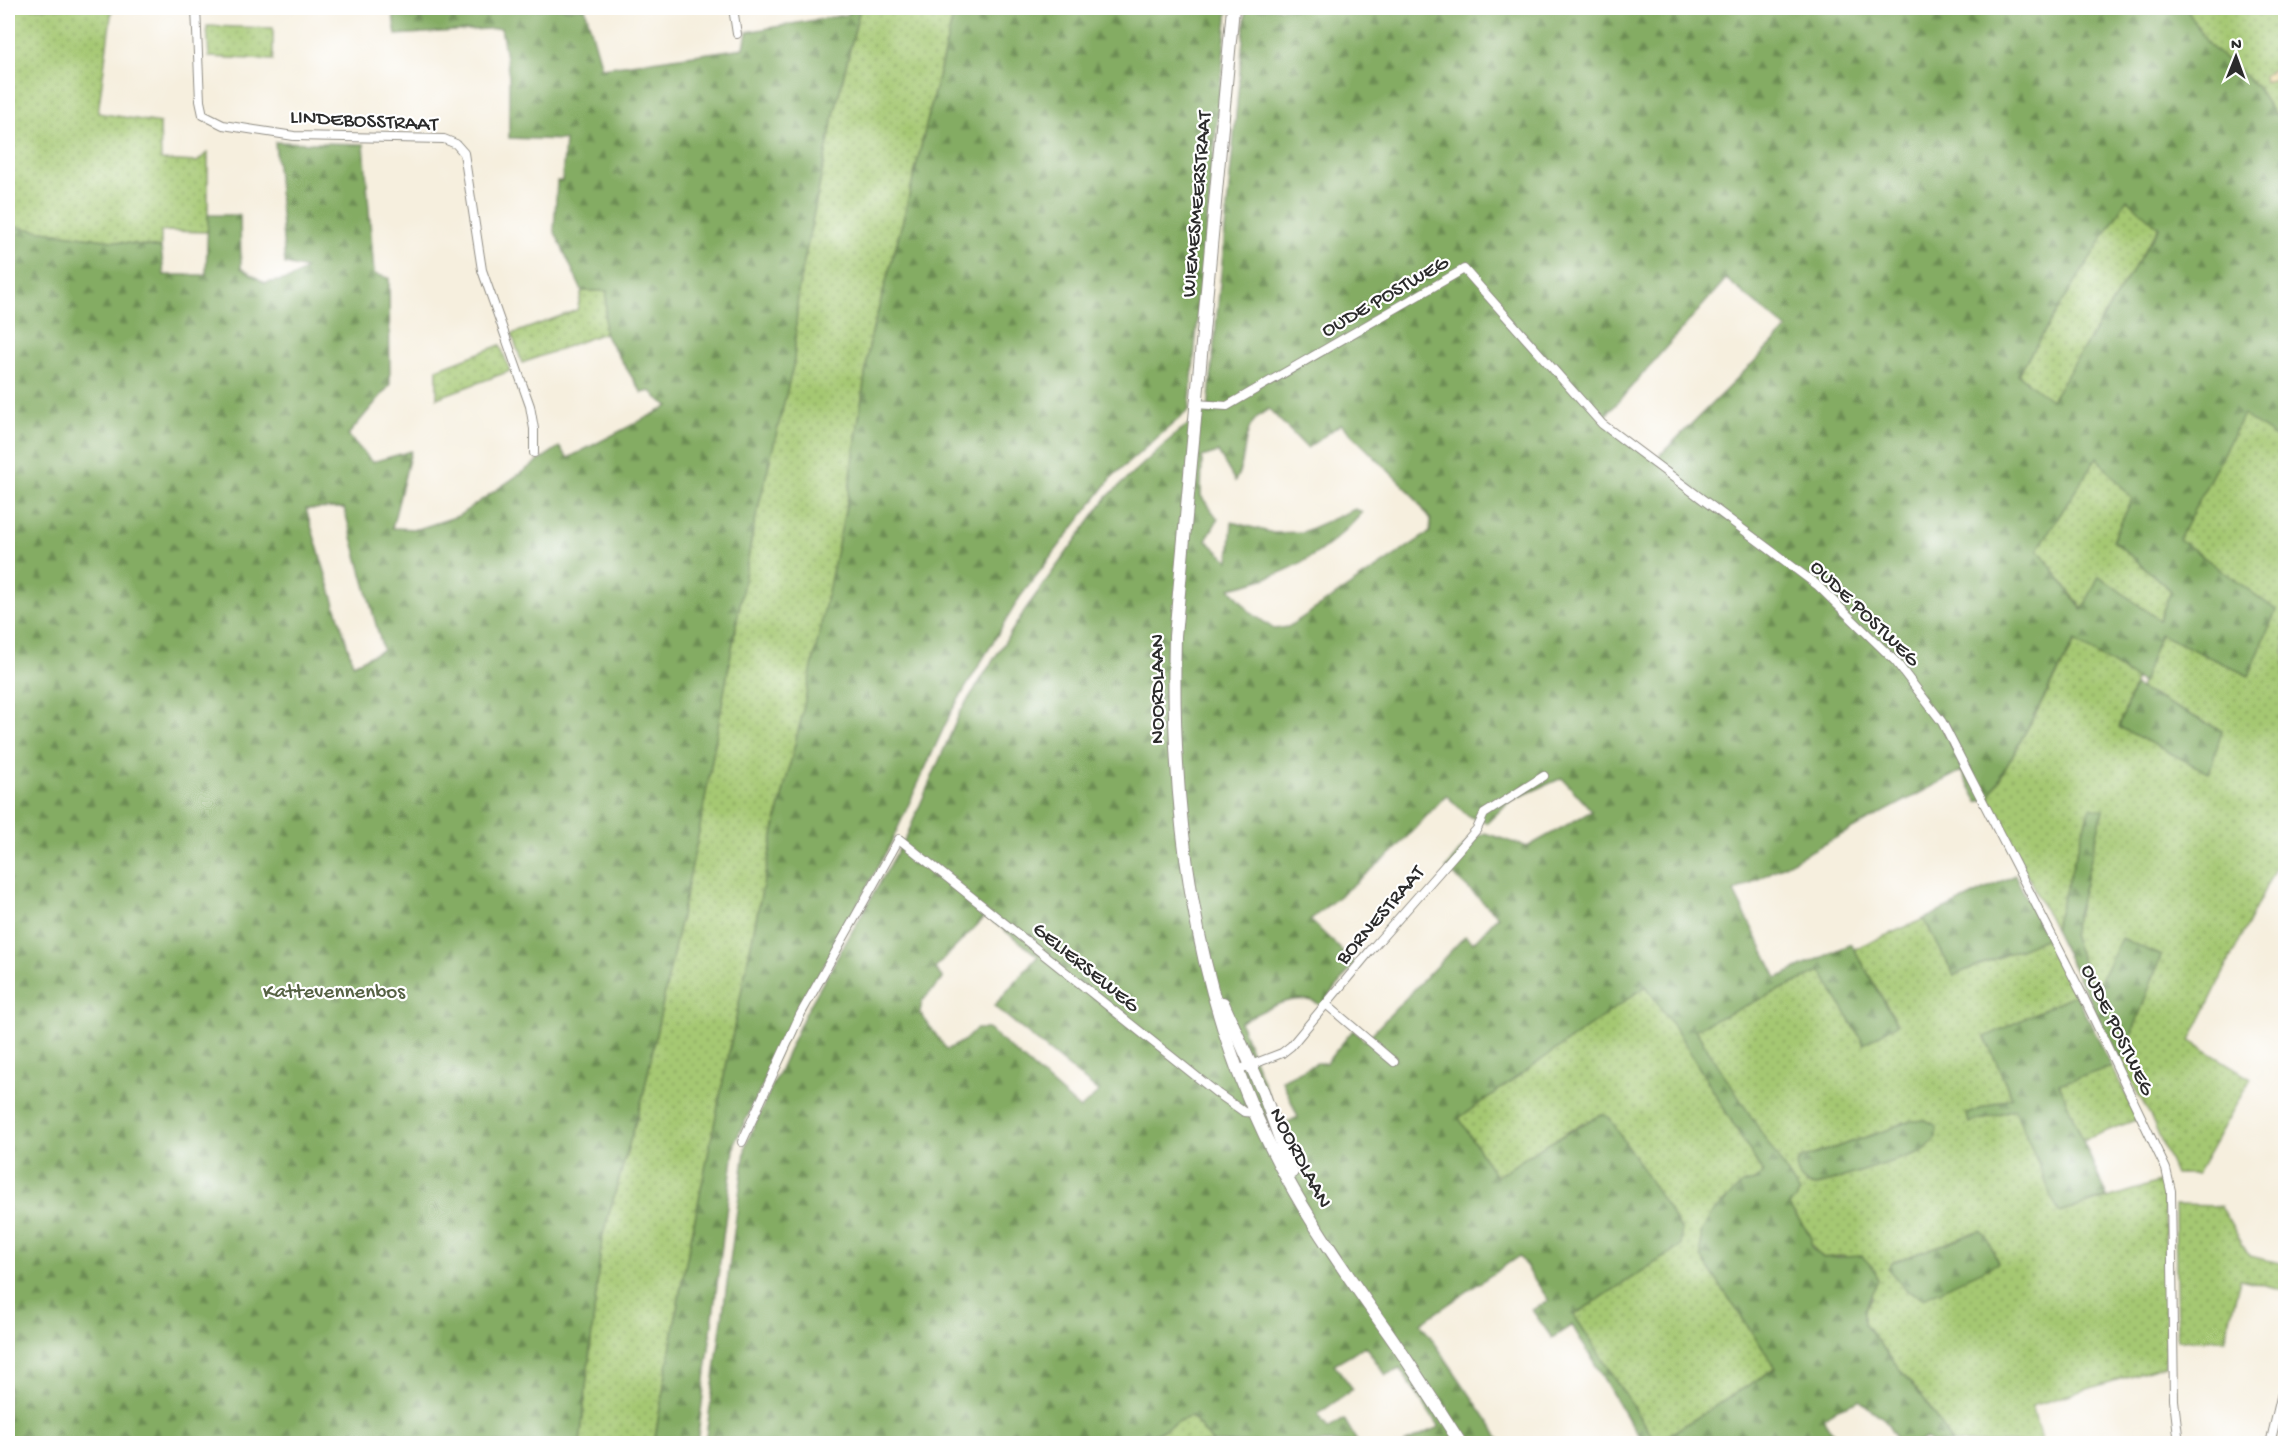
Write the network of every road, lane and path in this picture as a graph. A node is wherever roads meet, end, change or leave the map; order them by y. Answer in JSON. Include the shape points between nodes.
{"nodes":[{"id":1,"x":196,"y":8,"type":"edge"},
{"id":2,"x":733,"y":8,"type":"edge"},
{"id":3,"x":1233,"y":8,"type":"edge"},
{"id":4,"x":737,"y":34,"type":"dead end"},
{"id":5,"x":1196,"y":404,"type":"junction"},
{"id":6,"x":534,"y":453,"type":"dead end"},
{"id":7,"x":1544,"y":776,"type":"dead end"},
{"id":8,"x":1209,"y":971,"type":"junction"},
{"id":9,"x":1327,"y":1005,"type":"junction"},
{"id":10,"x":1394,"y":1062,"type":"dead end"},
{"id":11,"x":1252,"y":1065,"type":"junction"},
{"id":12,"x":1238,"y":1070,"type":"junction"},
{"id":13,"x":1256,"y":1113,"type":"junction"},
{"id":14,"x":742,"y":1142,"type":"dead end"},
{"id":15,"x":1316,"y":1225,"type":"junction"},
{"id":16,"x":2286,"y":1376,"type":"edge"},
{"id":17,"x":1461,"y":1443,"type":"edge"},
{"id":18,"x":2179,"y":1443,"type":"edge"},
{"id":19,"x":2270,"y":1443,"type":"edge"}],
"edges":[{"from":1,"to":6,"type":"street","name":"LINDEBOSSTRAAT","via":[[200,101],[208,120],[294,136],[444,140],[456,144],[464,153],[482,270],[530,406]]},
{"from":2,"to":4,"type":"street"},
{"from":3,"to":5,"type":"main road","name":"WIEMESMEERSTRAAT"},
{"from":5,"to":8,"type":"main road","name":"NOORDLAAN","via":[[1175,636],[1174,731],[1183,844]]},
{"from":5,"to":18,"type":"street","name":"OUDE POSTWEG","via":[[1227,406],[1464,269],[1602,424],[1817,585],[1896,662],[1942,722],[2166,1169],[2171,1191],[2174,1400]]},
{"from":7,"to":9,"type":"street","name":"BORNESTRAAT","via":[[1484,814],[1477,829]]},
{"from":8,"to":11,"type":"main road","name":"NOORDLAAN"},
{"from":8,"to":12,"type":"main road","name":"NOORDLAAN","via":[[1213,996]]},
{"from":9,"to":10,"type":"street"},
{"from":9,"to":11,"type":"street","name":"BORNESTRAAT","via":[[1291,1046]]},
{"from":11,"to":12,"type":"street","name":"BORNESTRAAT"},
{"from":11,"to":15,"type":"main road","name":"NOORDLAAN","via":[[1284,1155]]},
{"from":12,"to":13,"type":"main road","name":"NOORDLAAN"},
{"from":13,"to":14,"type":"street","name":"GELIERSEWEG","via":[[1244,1112],[1217,1093],[899,839],[800,1015]]},
{"from":13,"to":15,"type":"main road","name":"NOORDLAAN","via":[[1294,1192]]},
{"from":15,"to":17,"type":"main road","name":"NOORDLAAN"},
{"from":16,"to":19,"type":"street"}]}
